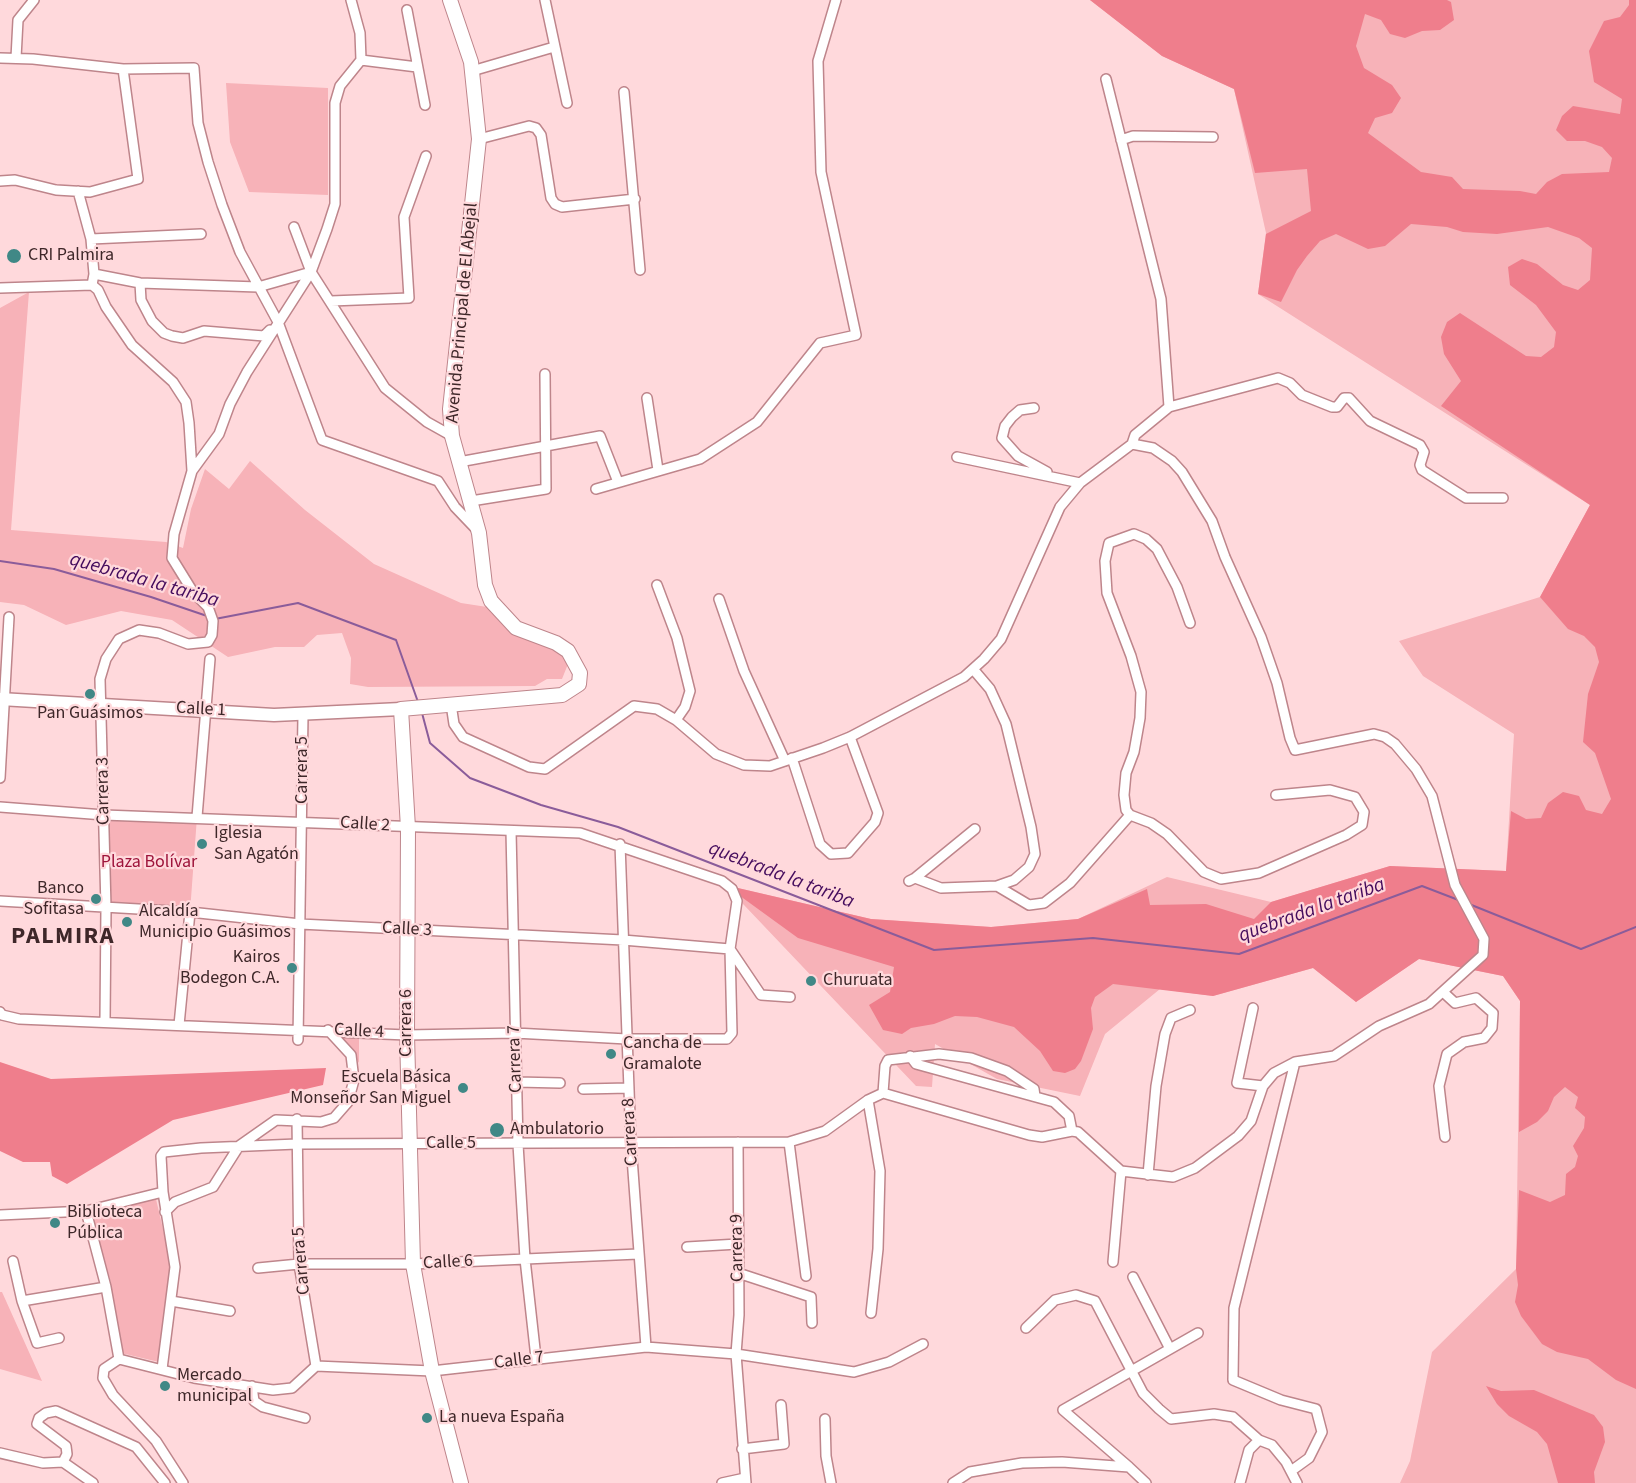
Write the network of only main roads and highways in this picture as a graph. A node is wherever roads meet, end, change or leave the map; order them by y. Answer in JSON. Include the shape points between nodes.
{"nodes":[{"id":1,"x":450,"y":0,"type":"edge"},
{"id":2,"x":401,"y":709,"type":"joint"},
{"id":3,"x":461,"y":1483,"type":"edge"}],
"edges":[{"from":1,"to":2,"type":"main road","name":"Avenida Principal de El Abejal","via":[[472,71],[479,139],[450,409],[452,436],[479,533],[484,585],[496,608],[516,627],[568,651],[580,673],[579,684],[562,695]]},
{"from":2,"to":3,"type":"main road","name":"Carrera 6","via":[[408,828],[407,1035],[413,1264],[432,1371]]}]}
